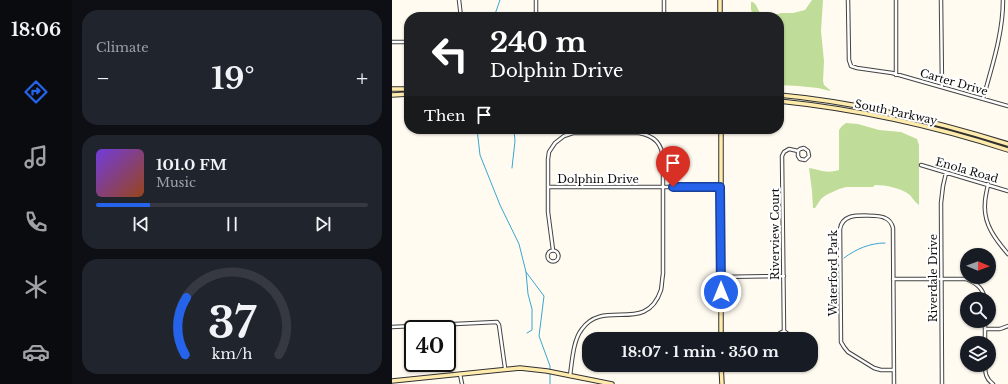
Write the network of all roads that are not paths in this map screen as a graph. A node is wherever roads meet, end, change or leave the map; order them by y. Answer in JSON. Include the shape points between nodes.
{"nodes":[{"id":1,"x":459,"y":0,"type":"edge"},
{"id":2,"x":536,"y":0,"type":"edge"},
{"id":3,"x":664,"y":0,"type":"edge"},
{"id":4,"x":720,"y":0,"type":"edge"},
{"id":5,"x":848,"y":0,"type":"edge"},
{"id":6,"x":896,"y":0,"type":"edge"},
{"id":7,"x":941,"y":0,"type":"edge"},
{"id":8,"x":1003,"y":0,"type":"edge"},
{"id":9,"x":460,"y":12,"type":"edge"},
{"id":10,"x":536,"y":12,"type":"edge"},
{"id":11,"x":664,"y":12,"type":"edge"},
{"id":12,"x":720,"y":12,"type":"edge"},
{"id":13,"x":392,"y":42,"type":"edge"},
{"id":14,"x":404,"y":42,"type":"edge"},
{"id":15,"x":896,"y":75,"type":"junction"},
{"id":16,"x":942,"y":88,"type":"junction"},
{"id":17,"x":392,"y":89,"type":"edge"},
{"id":18,"x":404,"y":89,"type":"edge"},
{"id":19,"x":404,"y":94,"type":"edge"},
{"id":20,"x":392,"y":95,"type":"edge"},
{"id":21,"x":784,"y":96,"type":"edge"},
{"id":22,"x":983,"y":99,"type":"junction"},
{"id":23,"x":784,"y":102,"type":"edge"},
{"id":24,"x":1008,"y":106,"type":"edge"},
{"id":25,"x":569,"y":134,"type":"edge"},
{"id":26,"x":642,"y":134,"type":"edge"},
{"id":27,"x":721,"y":134,"type":"edge"},
{"id":28,"x":1008,"y":144,"type":"edge"},
{"id":29,"x":1008,"y":150,"type":"edge"},
{"id":30,"x":798,"y":151,"type":"junction"},
{"id":31,"x":921,"y":165,"type":"dead end"},
{"id":32,"x":946,"y":173,"type":"junction"},
{"id":33,"x":988,"y":184,"type":"junction"},
{"id":34,"x":548,"y":187,"type":"junction"},
{"id":35,"x":664,"y":187,"type":"junction"},
{"id":36,"x":720,"y":187,"type":"junction"},
{"id":37,"x":1008,"y":191,"type":"edge"},
{"id":38,"x":553,"y":250,"type":"junction"},
{"id":39,"x":1008,"y":254,"type":"edge"},
{"id":40,"x":784,"y":276,"type":"junction"},
{"id":41,"x":721,"y":277,"type":"junction"},
{"id":42,"x":893,"y":279,"type":"junction"},
{"id":43,"x":942,"y":279,"type":"junction"},
{"id":44,"x":983,"y":292,"type":"edge"},
{"id":45,"x":1008,"y":326,"type":"edge"},
{"id":46,"x":392,"y":327,"type":"edge"},
{"id":47,"x":985,"y":329,"type":"joint"},
{"id":48,"x":784,"y":331,"type":"joint"},
{"id":49,"x":721,"y":332,"type":"edge"},
{"id":50,"x":787,"y":332,"type":"edge"},
{"id":51,"x":985,"y":336,"type":"edge"},
{"id":52,"x":505,"y":368,"type":"junction"},
{"id":53,"x":893,"y":370,"type":"junction"},
{"id":54,"x":721,"y":372,"type":"edge"},
{"id":55,"x":985,"y":372,"type":"edge"},
{"id":56,"x":460,"y":374,"type":"junction"},
{"id":57,"x":570,"y":376,"type":"junction"},
{"id":58,"x":392,"y":381,"type":"edge"},
{"id":59,"x":462,"y":384,"type":"edge"},
{"id":60,"x":612,"y":384,"type":"edge"},
{"id":61,"x":722,"y":384,"type":"edge"},
{"id":62,"x":894,"y":384,"type":"edge"},
{"id":63,"x":942,"y":384,"type":"edge"},
{"id":64,"x":993,"y":384,"type":"edge"}],
"edges":[{"from":1,"to":9,"type":"street"},
{"from":2,"to":10,"type":"street"},
{"from":3,"to":11,"type":"street"},
{"from":4,"to":12,"type":"main road"},
{"from":5,"to":15,"type":"street","name":"Carter Drive","via":[[850,66]]},
{"from":6,"to":15,"type":"street"},
{"from":7,"to":16,"type":"street"},
{"from":8,"to":22,"type":"street","via":[[1000,36]]},
{"from":13,"to":14,"type":"street"},
{"from":15,"to":16,"type":"street","name":"Carter Drive"},
{"from":16,"to":22,"type":"street","name":"Carter Drive"},
{"from":17,"to":18,"type":"main road"},
{"from":19,"to":20,"type":"main road"},
{"from":21,"to":28,"type":"main road","name":"South Parkway","via":[[869,109]]},
{"from":22,"to":24,"type":"street","name":"Carter Drive"},
{"from":23,"to":29,"type":"main road","name":"South Parkway","via":[[941,130]]},
{"from":25,"to":34,"type":"street","via":[[555,143],[549,152]]},
{"from":26,"to":35,"type":"street","via":[[652,137],[662,153]]},
{"from":27,"to":36,"type":"main road"},
{"from":30,"to":30,"type":"street","via":[[800,159],[805,160],[809,156],[806,149]]},
{"from":30,"to":40,"type":"street","name":"Riverview Court","via":[[789,149],[782,156]]},
{"from":31,"to":32,"type":"street","name":"Enola Road"},
{"from":32,"to":33,"type":"street","name":"Enola Road"},
{"from":32,"to":43,"type":"street","name":"Riverdale Drive","via":[[941,203]]},
{"from":33,"to":37,"type":"street","name":"Enola Road"},
{"from":33,"to":39,"type":"street","via":[[986,218],[991,231]]},
{"from":34,"to":35,"type":"street","name":"Dolphin Drive"},
{"from":34,"to":38,"type":"street"},
{"from":35,"to":36,"type":"street","name":"Dolphin Drive"},
{"from":35,"to":57,"type":"street","via":[[663,274],[661,289],[655,302],[648,309],[635,314],[601,316],[587,323],[576,340]]},
{"from":36,"to":41,"type":"main road"},
{"from":38,"to":38,"type":"street","via":[[548,255],[553,262],[559,255]]},
{"from":40,"to":41,"type":"street"},
{"from":40,"to":48,"type":"street","name":"Riverview Court"},
{"from":41,"to":49,"type":"main road"},
{"from":42,"to":43,"type":"street"},
{"from":42,"to":53,"type":"street","name":"Waterford Park"},
{"from":42,"to":53,"type":"street","name":"Waterford Park","via":[[893,228],[889,220],[880,216],[846,218],[840,229],[841,342],[848,352],[874,368]]},
{"from":43,"to":44,"type":"street","via":[[966,279]]},
{"from":43,"to":63,"type":"street","name":"Riverdale Drive"},
{"from":45,"to":47,"type":"street"},
{"from":46,"to":52,"type":"street","via":[[497,322]]},
{"from":47,"to":51,"type":"street"},
{"from":48,"to":50,"type":"street","name":"Riverview Court"},
{"from":52,"to":56,"type":"main road"},
{"from":52,"to":57,"type":"main road","via":[[523,368]]},
{"from":53,"to":62,"type":"street","name":"Waterford Park"},
{"from":54,"to":61,"type":"main road"},
{"from":55,"to":64,"type":"street"},
{"from":56,"to":58,"type":"main road"},
{"from":56,"to":59,"type":"street"},
{"from":57,"to":60,"type":"main road"}]}
